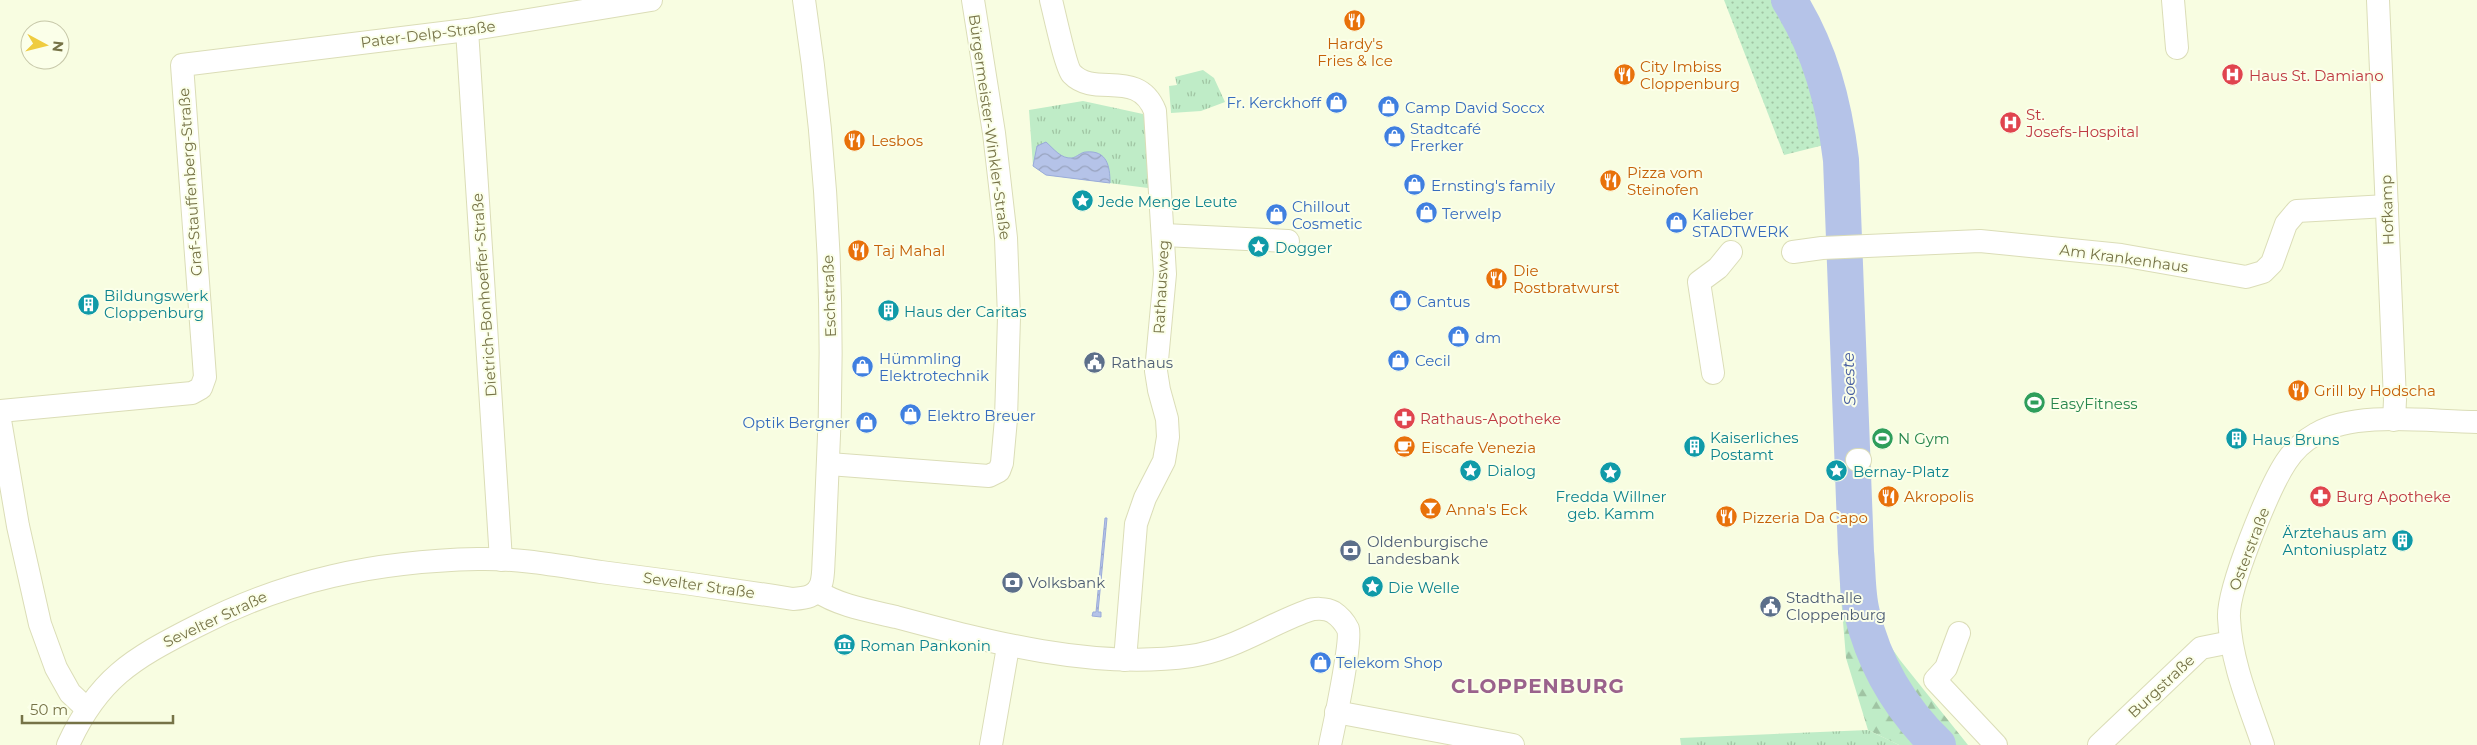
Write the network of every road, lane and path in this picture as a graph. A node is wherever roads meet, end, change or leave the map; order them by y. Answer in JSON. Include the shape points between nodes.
{"nodes":[{"id":1,"x":651,"y":0,"type":"edge"},
{"id":2,"x":804,"y":0,"type":"edge"},
{"id":3,"x":973,"y":0,"type":"edge"},
{"id":4,"x":1051,"y":0,"type":"edge"},
{"id":5,"x":2173,"y":0,"type":"edge"},
{"id":6,"x":2378,"y":0,"type":"edge"},
{"id":7,"x":467,"y":30,"type":"junction"},
{"id":8,"x":2178,"y":48,"type":"dead end"},
{"id":9,"x":204,"y":62,"type":"joint"},
{"id":10,"x":2387,"y":206,"type":"junction"},
{"id":11,"x":1164,"y":235,"type":"junction"},
{"id":12,"x":1288,"y":242,"type":"dead end"},
{"id":13,"x":1731,"y":252,"type":"dead end"},
{"id":14,"x":1794,"y":252,"type":"dead end"},
{"id":15,"x":1713,"y":373,"type":"dead end"},
{"id":16,"x":0,"y":411,"type":"edge"},
{"id":17,"x":0,"y":420,"type":"edge"},
{"id":18,"x":2394,"y":420,"type":"junction"},
{"id":19,"x":2477,"y":422,"type":"edge"},
{"id":20,"x":829,"y":464,"type":"junction"},
{"id":21,"x":501,"y":560,"type":"junction"},
{"id":22,"x":818,"y":591,"type":"junction"},
{"id":23,"x":1959,"y":632,"type":"dead end"},
{"id":24,"x":2231,"y":642,"type":"junction"},
{"id":25,"x":1008,"y":647,"type":"junction"},
{"id":26,"x":1126,"y":660,"type":"junction"},
{"id":27,"x":86,"y":708,"type":"junction"},
{"id":28,"x":1336,"y":712,"type":"junction"},
{"id":29,"x":68,"y":745,"type":"edge"},
{"id":30,"x":991,"y":745,"type":"edge"},
{"id":31,"x":1330,"y":745,"type":"edge"},
{"id":32,"x":1513,"y":745,"type":"edge"},
{"id":33,"x":1996,"y":745,"type":"edge"},
{"id":34,"x":2099,"y":745,"type":"edge"},
{"id":35,"x":2263,"y":745,"type":"edge"}],
"edges":[{"from":1,"to":7,"type":"street","name":"Pater-Delp-Straße"},
{"from":2,"to":20,"type":"street","name":"Eschstraße","via":[[815,77],[827,216],[831,352]]},
{"from":3,"to":20,"type":"street","name":"Bürgermeister-Winkler-Straße","via":[[1005,217],[1009,316],[1002,464],[999,471],[989,476]]},
{"from":4,"to":11,"type":"street","name":"Rathausweg","via":[[1071,73],[1081,81],[1133,87],[1152,102]]},
{"from":5,"to":8,"type":"street"},
{"from":6,"to":10,"type":"street","name":"Hofkamp"},
{"from":7,"to":9,"type":"street","name":"Pater-Delp-Straße"},
{"from":7,"to":21,"type":"street","name":"Dietrich-Bonhoeffer-Straße"},
{"from":9,"to":16,"type":"street","name":"Graf-Stauffenberg-Straße","via":[[182,65],[205,377],[201,388],[192,393]]},
{"from":10,"to":14,"type":"street","name":"Am Krankenhaus","via":[[2298,211],[2286,224],[2272,263],[2263,272],[2246,277],[2121,255],[1980,241]]},
{"from":10,"to":18,"type":"street","name":"Hofkamp"},
{"from":11,"to":12,"type":"street"},
{"from":11,"to":26,"type":"street","name":"Rathausweg","via":[[1165,274],[1156,371],[1168,437],[1164,461],[1136,524]]},
{"from":13,"to":15,"type":"street","via":[[1718,268],[1699,282]]},
{"from":17,"to":27,"type":"street","via":[[18,526],[40,624],[56,668],[70,693]]},
{"from":18,"to":19,"type":"street","name":"Osterstraße"},
{"from":18,"to":24,"type":"street","name":"Osterstraße","via":[[2340,426],[2317,434],[2287,461],[2236,579],[2228,615]]},
{"from":20,"to":22,"type":"street","name":"Eschstraße","via":[[822,584]]},
{"from":21,"to":22,"type":"street","name":"Sevelter Straße","via":[[793,599],[807,598]]},
{"from":21,"to":27,"type":"street","name":"Sevelter Straße","via":[[478,559],[346,572],[270,593],[161,644],[126,666]]},
{"from":22,"to":25,"type":"street","via":[[858,607]]},
{"from":23,"to":33,"type":"street","via":[[1946,668],[1935,680]]},
{"from":24,"to":34,"type":"street","name":"Burgstraße","via":[[2201,648]]},
{"from":24,"to":35,"type":"street","name":"Osterstraße"},
{"from":25,"to":26,"type":"street"},
{"from":25,"to":30,"type":"street"},
{"from":26,"to":28,"type":"street","via":[[1164,660],[1199,655],[1234,644],[1309,610],[1332,611],[1348,630]]},
{"from":27,"to":29,"type":"street","name":"Sevelter Straße"},
{"from":28,"to":31,"type":"street"},
{"from":28,"to":32,"type":"street"}]}
